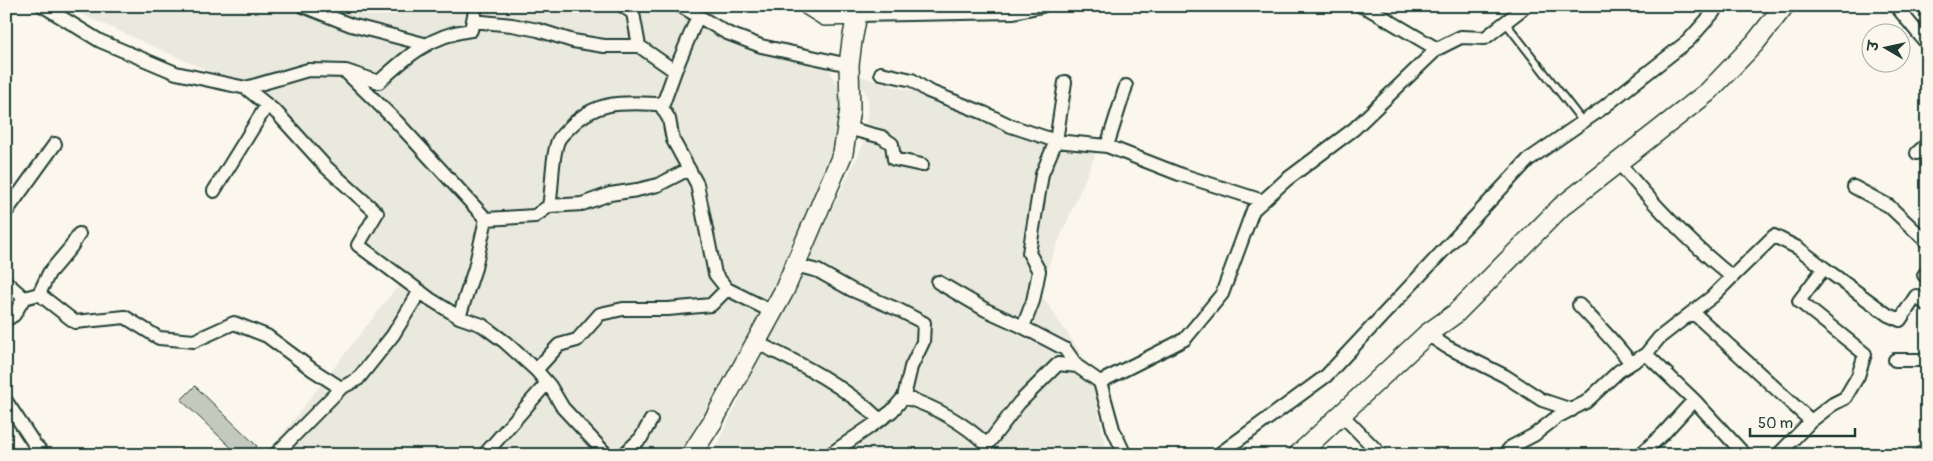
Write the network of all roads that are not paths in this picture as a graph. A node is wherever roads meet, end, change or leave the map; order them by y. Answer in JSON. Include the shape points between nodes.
{"nodes":[{"id":1,"x":43,"y":6,"type":"edge"},
{"id":2,"x":303,"y":6,"type":"edge"},
{"id":3,"x":476,"y":6,"type":"edge"},
{"id":4,"x":622,"y":6,"type":"edge"},
{"id":5,"x":682,"y":6,"type":"edge"},
{"id":6,"x":809,"y":6,"type":"edge"},
{"id":7,"x":1042,"y":6,"type":"edge"},
{"id":8,"x":1526,"y":6,"type":"edge"},
{"id":9,"x":1717,"y":6,"type":"edge"},
{"id":10,"x":1784,"y":6,"type":"edge"},
{"id":11,"x":1896,"y":6,"type":"edge"},
{"id":12,"x":1367,"y":7,"type":"edge"},
{"id":13,"x":857,"y":15,"type":"junction"},
{"id":14,"x":698,"y":16,"type":"junction"},
{"id":15,"x":473,"y":21,"type":"junction"},
{"id":16,"x":1505,"y":22,"type":"junction"},
{"id":17,"x":424,"y":44,"type":"junction"},
{"id":18,"x":1927,"y":44,"type":"edge"},
{"id":19,"x":639,"y":46,"type":"junction"},
{"id":20,"x":1437,"y":49,"type":"junction"},
{"id":21,"x":849,"y":65,"type":"junction"},
{"id":22,"x":346,"y":71,"type":"junction"},
{"id":23,"x":675,"y":71,"type":"junction"},
{"id":24,"x":881,"y":73,"type":"dead end"},
{"id":25,"x":1065,"y":82,"type":"dead end"},
{"id":26,"x":1126,"y":86,"type":"dead end"},
{"id":27,"x":246,"y":88,"type":"junction"},
{"id":28,"x":267,"y":105,"type":"junction"},
{"id":29,"x":662,"y":107,"type":"junction"},
{"id":30,"x":1584,"y":122,"type":"junction"},
{"id":31,"x":847,"y":128,"type":"junction"},
{"id":32,"x":1056,"y":141,"type":"junction"},
{"id":33,"x":55,"y":144,"type":"dead end"},
{"id":34,"x":1927,"y":144,"type":"edge"},
{"id":35,"x":1106,"y":146,"type":"junction"},
{"id":36,"x":1917,"y":153,"type":"dead end"},
{"id":37,"x":1618,"y":162,"type":"junction"},
{"id":38,"x":922,"y":165,"type":"dead end"},
{"id":39,"x":689,"y":169,"type":"junction"},
{"id":40,"x":1854,"y":187,"type":"dead end"},
{"id":41,"x":214,"y":191,"type":"dead end"},
{"id":42,"x":1263,"y":201,"type":"junction"},
{"id":43,"x":549,"y":206,"type":"junction"},
{"id":44,"x":6,"y":212,"type":"edge"},
{"id":45,"x":486,"y":219,"type":"junction"},
{"id":46,"x":79,"y":234,"type":"dead end"},
{"id":47,"x":1927,"y":242,"type":"edge"},
{"id":48,"x":795,"y":265,"type":"junction"},
{"id":49,"x":1824,"y":268,"type":"junction"},
{"id":50,"x":1732,"y":277,"type":"junction"},
{"id":51,"x":6,"y":282,"type":"edge"},
{"id":52,"x":938,"y":282,"type":"dead end"},
{"id":53,"x":727,"y":289,"type":"junction"},
{"id":54,"x":420,"y":291,"type":"junction"},
{"id":55,"x":39,"y":294,"type":"junction"},
{"id":56,"x":24,"y":298,"type":"junction"},
{"id":57,"x":1579,"y":305,"type":"dead end"},
{"id":58,"x":1927,"y":305,"type":"edge"},
{"id":59,"x":773,"y":312,"type":"junction"},
{"id":60,"x":1691,"y":313,"type":"junction"},
{"id":61,"x":459,"y":317,"type":"junction"},
{"id":62,"x":6,"y":320,"type":"edge"},
{"id":63,"x":1023,"y":327,"type":"junction"},
{"id":64,"x":1427,"y":334,"type":"junction"},
{"id":65,"x":750,"y":352,"type":"junction"},
{"id":66,"x":1646,"y":354,"type":"junction"},
{"id":67,"x":1895,"y":360,"type":"dead end"},
{"id":68,"x":1927,"y":360,"type":"edge"},
{"id":69,"x":1631,"y":363,"type":"junction"},
{"id":70,"x":1077,"y":366,"type":"junction"},
{"id":71,"x":536,"y":370,"type":"junction"},
{"id":72,"x":1100,"y":382,"type":"junction"},
{"id":73,"x":547,"y":383,"type":"junction"},
{"id":74,"x":341,"y":388,"type":"junction"},
{"id":75,"x":904,"y":397,"type":"junction"},
{"id":76,"x":1694,"y":400,"type":"junction"},
{"id":77,"x":6,"y":402,"type":"edge"},
{"id":78,"x":1572,"y":410,"type":"junction"},
{"id":79,"x":1342,"y":415,"type":"junction"},
{"id":80,"x":652,"y":420,"type":"dead end"},
{"id":81,"x":880,"y":420,"type":"junction"},
{"id":82,"x":1811,"y":421,"type":"junction"},
{"id":83,"x":987,"y":445,"type":"junction"},
{"id":84,"x":35,"y":455,"type":"edge"},
{"id":85,"x":276,"y":455,"type":"edge"},
{"id":86,"x":484,"y":455,"type":"edge"},
{"id":87,"x":606,"y":455,"type":"edge"},
{"id":88,"x":623,"y":455,"type":"edge"},
{"id":89,"x":691,"y":455,"type":"edge"},
{"id":90,"x":830,"y":455,"type":"edge"},
{"id":91,"x":978,"y":455,"type":"edge"},
{"id":92,"x":1125,"y":455,"type":"edge"},
{"id":93,"x":1218,"y":455,"type":"edge"},
{"id":94,"x":1298,"y":455,"type":"edge"},
{"id":95,"x":1380,"y":455,"type":"edge"},
{"id":96,"x":1504,"y":455,"type":"edge"},
{"id":97,"x":1640,"y":455,"type":"edge"},
{"id":98,"x":1745,"y":455,"type":"edge"},
{"id":99,"x":1778,"y":455,"type":"edge"}],
"edges":[{"from":1,"to":27,"type":"street","via":[[100,41],[176,73]]},
{"from":2,"to":17,"type":"street","via":[[351,25]]},
{"from":3,"to":15,"type":"street"},
{"from":4,"to":19,"type":"street","via":[[633,13]]},
{"from":5,"to":14,"type":"street"},
{"from":6,"to":13,"type":"street","via":[[825,16]]},
{"from":7,"to":13,"type":"street","via":[[1014,12]]},
{"from":8,"to":16,"type":"street"},
{"from":9,"to":30,"type":"street","via":[[1688,41]]},
{"from":10,"to":37,"type":"street","via":[[1755,43],[1708,92]]},
{"from":11,"to":18,"type":"street"},
{"from":12,"to":20,"type":"street"},
{"from":13,"to":21,"type":"street"},
{"from":14,"to":21,"type":"street","via":[[727,33],[761,46]]},
{"from":14,"to":23,"type":"street"},
{"from":15,"to":17,"type":"street","via":[[471,30]]},
{"from":15,"to":19,"type":"street","via":[[512,25],[604,46]]},
{"from":16,"to":20,"type":"street","via":[[1485,38],[1461,37]]},
{"from":16,"to":30,"type":"lane"},
{"from":17,"to":22,"type":"street","via":[[379,82]]},
{"from":19,"to":23,"type":"street"},
{"from":20,"to":42,"type":"street","via":[[1354,129]]},
{"from":21,"to":31,"type":"street"},
{"from":22,"to":27,"type":"street","via":[[308,70]]},
{"from":22,"to":45,"type":"street"},
{"from":23,"to":29,"type":"street"},
{"from":24,"to":32,"type":"street","via":[[912,80],[928,91]]},
{"from":25,"to":32,"type":"street"},
{"from":26,"to":35,"type":"street"},
{"from":27,"to":28,"type":"street"},
{"from":28,"to":41,"type":"street"},
{"from":28,"to":54,"type":"street","via":[[326,167],[377,213],[358,245]]},
{"from":29,"to":39,"type":"street","via":[[669,119],[673,140]]},
{"from":29,"to":43,"type":"street","via":[[660,104],[619,102],[597,108],[577,120],[558,139]]},
{"from":30,"to":93,"type":"street","via":[[1528,160],[1326,376]]},
{"from":31,"to":38,"type":"street","via":[[882,137],[892,144],[894,159]]},
{"from":31,"to":48,"type":"street","via":[[843,153]]},
{"from":32,"to":35,"type":"street"},
{"from":32,"to":63,"type":"street","via":[[1040,182],[1029,253],[1039,271]]},
{"from":33,"to":44,"type":"street"},
{"from":34,"to":36,"type":"street"},
{"from":35,"to":42,"type":"street"},
{"from":37,"to":50,"type":"street","via":[[1701,252]]},
{"from":37,"to":64,"type":"street","via":[[1561,207],[1455,314]]},
{"from":39,"to":43,"type":"street","via":[[658,185],[610,194],[582,204]]},
{"from":39,"to":53,"type":"street","via":[[697,184],[715,274]]},
{"from":40,"to":47,"type":"street","via":[[1889,206]]},
{"from":42,"to":72,"type":"street","via":[[1253,210],[1222,294],[1185,339]]},
{"from":43,"to":45,"type":"street","via":[[535,216]]},
{"from":45,"to":61,"type":"street"},
{"from":46,"to":55,"type":"street","via":[[49,274]]},
{"from":48,"to":59,"type":"street"},
{"from":48,"to":75,"type":"street","via":[[818,271],[924,323],[923,342],[911,367]]},
{"from":49,"to":50,"type":"street","via":[[1798,248],[1774,236]]},
{"from":49,"to":58,"type":"street","via":[[1888,315],[1900,320],[1916,296]]},
{"from":49,"to":82,"type":"street","via":[[1799,301],[1865,354],[1858,376],[1845,398]]},
{"from":50,"to":60,"type":"street"},
{"from":51,"to":56,"type":"street"},
{"from":52,"to":63,"type":"street"},
{"from":53,"to":59,"type":"street"},
{"from":53,"to":71,"type":"street","via":[[711,306],[623,309],[600,314],[577,340],[559,345]]},
{"from":54,"to":61,"type":"street"},
{"from":54,"to":74,"type":"street","via":[[393,335],[358,378]]},
{"from":55,"to":56,"type":"street"},
{"from":55,"to":74,"type":"street","via":[[75,322],[125,317],[159,338],[194,341],[234,323],[267,336]]},
{"from":56,"to":62,"type":"street","via":[[14,315]]},
{"from":57,"to":69,"type":"street","via":[[1615,341]]},
{"from":59,"to":65,"type":"street"},
{"from":60,"to":66,"type":"street"},
{"from":60,"to":82,"type":"street"},
{"from":61,"to":71,"type":"street","via":[[482,325]]},
{"from":63,"to":70,"type":"street","via":[[1065,349]]},
{"from":64,"to":78,"type":"street","via":[[1542,400]]},
{"from":64,"to":79,"type":"street"},
{"from":65,"to":81,"type":"street","via":[[759,344],[778,353],[829,381],[864,404]]},
{"from":65,"to":89,"type":"street"},
{"from":66,"to":69,"type":"street"},
{"from":66,"to":76,"type":"street"},
{"from":67,"to":68,"type":"street"},
{"from":69,"to":78,"type":"street"},
{"from":70,"to":72,"type":"street"},
{"from":70,"to":83,"type":"street","via":[[1058,364],[1019,403]]},
{"from":71,"to":73,"type":"street"},
{"from":72,"to":92,"type":"street","via":[[1113,429]]},
{"from":73,"to":86,"type":"street"},
{"from":73,"to":87,"type":"street","via":[[563,408]]},
{"from":74,"to":85,"type":"street"},
{"from":75,"to":81,"type":"street"},
{"from":75,"to":83,"type":"street","via":[[928,404],[971,429]]},
{"from":76,"to":97,"type":"street"},
{"from":76,"to":98,"type":"street"},
{"from":77,"to":84,"type":"street","via":[[40,450]]},
{"from":78,"to":96,"type":"street","via":[[1511,446]]},
{"from":79,"to":94,"type":"street"},
{"from":79,"to":95,"type":"street"},
{"from":80,"to":88,"type":"street","via":[[641,438]]},
{"from":81,"to":90,"type":"street"},
{"from":82,"to":99,"type":"street"},
{"from":83,"to":91,"type":"street"}]}
